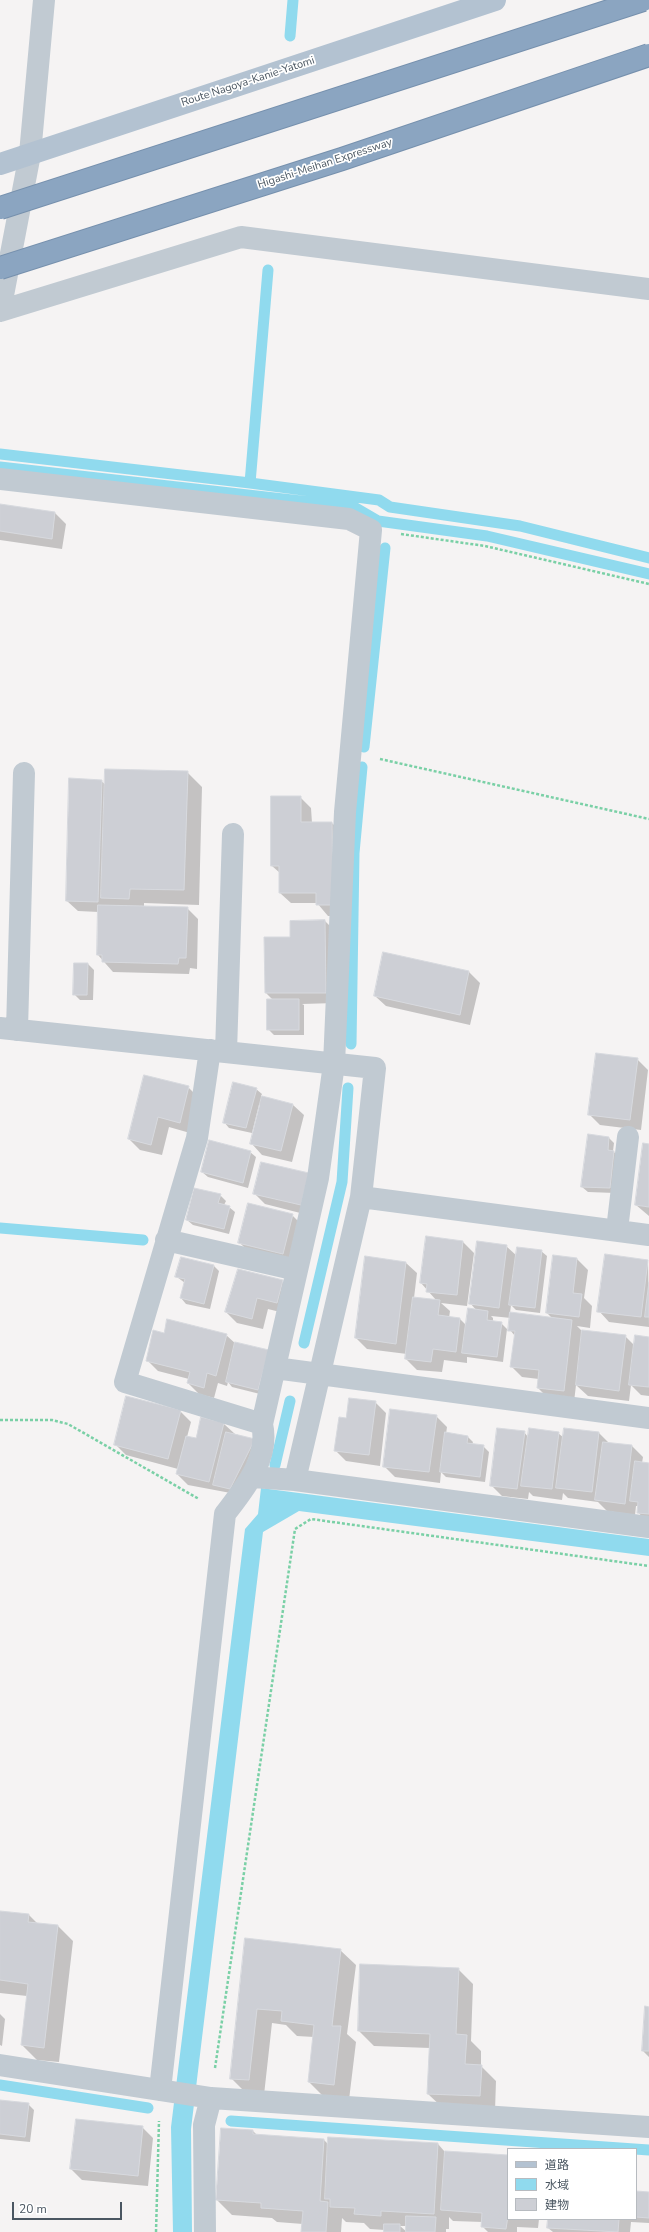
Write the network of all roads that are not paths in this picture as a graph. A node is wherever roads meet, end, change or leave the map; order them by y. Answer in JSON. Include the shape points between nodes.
{"nodes":[{"id":1,"x":44,"y":0,"type":"edge"},
{"id":2,"x":495,"y":0,"type":"edge"},
{"id":3,"x":643,"y":0,"type":"edge"},
{"id":4,"x":649,"y":55,"type":"edge"},
{"id":5,"x":30,"y":154,"type":"junction"},
{"id":6,"x":0,"y":164,"type":"edge"},
{"id":7,"x":0,"y":208,"type":"edge"},
{"id":8,"x":0,"y":268,"type":"edge"},
{"id":9,"x":649,"y":289,"type":"edge"},
{"id":10,"x":0,"y":311,"type":"edge"},
{"id":11,"x":0,"y":479,"type":"edge"},
{"id":12,"x":24,"y":773,"type":"dead end"},
{"id":13,"x":233,"y":834,"type":"dead end"},
{"id":14,"x":8,"y":1029,"type":"edge"},
{"id":15,"x":218,"y":1051,"type":"junction"},
{"id":16,"x":334,"y":1064,"type":"junction"},
{"id":17,"x":628,"y":1137,"type":"dead end"},
{"id":18,"x":361,"y":1197,"type":"junction"},
{"id":19,"x":617,"y":1230,"type":"junction"},
{"id":20,"x":649,"y":1235,"type":"edge"},
{"id":21,"x":166,"y":1240,"type":"junction"},
{"id":22,"x":297,"y":1270,"type":"junction"},
{"id":23,"x":275,"y":1368,"type":"junction"},
{"id":24,"x":319,"y":1374,"type":"junction"},
{"id":25,"x":649,"y":1418,"type":"edge"},
{"id":26,"x":262,"y":1424,"type":"junction"},
{"id":27,"x":253,"y":1476,"type":"junction"},
{"id":28,"x":295,"y":1480,"type":"junction"},
{"id":29,"x":649,"y":1527,"type":"edge"},
{"id":30,"x":0,"y":2065,"type":"edge"},
{"id":31,"x":160,"y":2090,"type":"junction"},
{"id":32,"x":211,"y":2098,"type":"junction"},
{"id":33,"x":649,"y":2128,"type":"edge"},
{"id":34,"x":205,"y":2232,"type":"edge"}],
"edges":[{"from":1,"to":5,"type":"street"},
{"from":2,"to":5,"type":"main road","name":"Route Nagoya-Kanie-Yatomi"},
{"from":3,"to":7,"type":"highway","bridge":true},
{"from":4,"to":8,"type":"highway","name":"Higashi-Meihan Expressway","bridge":true,"via":[[342,159]]},
{"from":5,"to":6,"type":"main road","name":"Route Nagoya-Kanie-Yatomi"},
{"from":5,"to":10,"type":"street"},
{"from":9,"to":10,"type":"street","via":[[241,237]]},
{"from":11,"to":16,"type":"street","via":[[349,519],[371,530],[345,812]]},
{"from":12,"to":14,"type":"street"},
{"from":13,"to":15,"type":"street"},
{"from":14,"to":15,"type":"street"},
{"from":15,"to":16,"type":"street"},
{"from":15,"to":21,"type":"street","via":[[197,1138]]},
{"from":16,"to":18,"type":"street","via":[[375,1068]]},
{"from":16,"to":22,"type":"street","via":[[318,1178]]},
{"from":17,"to":19,"type":"street"},
{"from":18,"to":19,"type":"street"},
{"from":18,"to":24,"type":"street"},
{"from":19,"to":20,"type":"street"},
{"from":21,"to":22,"type":"street"},
{"from":21,"to":26,"type":"street","via":[[125,1382]]},
{"from":22,"to":23,"type":"street"},
{"from":23,"to":24,"type":"street"},
{"from":23,"to":26,"type":"street"},
{"from":24,"to":25,"type":"street"},
{"from":24,"to":28,"type":"street"},
{"from":26,"to":27,"type":"street","via":[[265,1437]]},
{"from":27,"to":28,"type":"street"},
{"from":27,"to":31,"type":"street","via":[[225,1514]]},
{"from":28,"to":29,"type":"street"},
{"from":30,"to":31,"type":"street"},
{"from":31,"to":32,"type":"street"},
{"from":32,"to":33,"type":"street"},
{"from":32,"to":34,"type":"street","via":[[204,2125]]}]}
